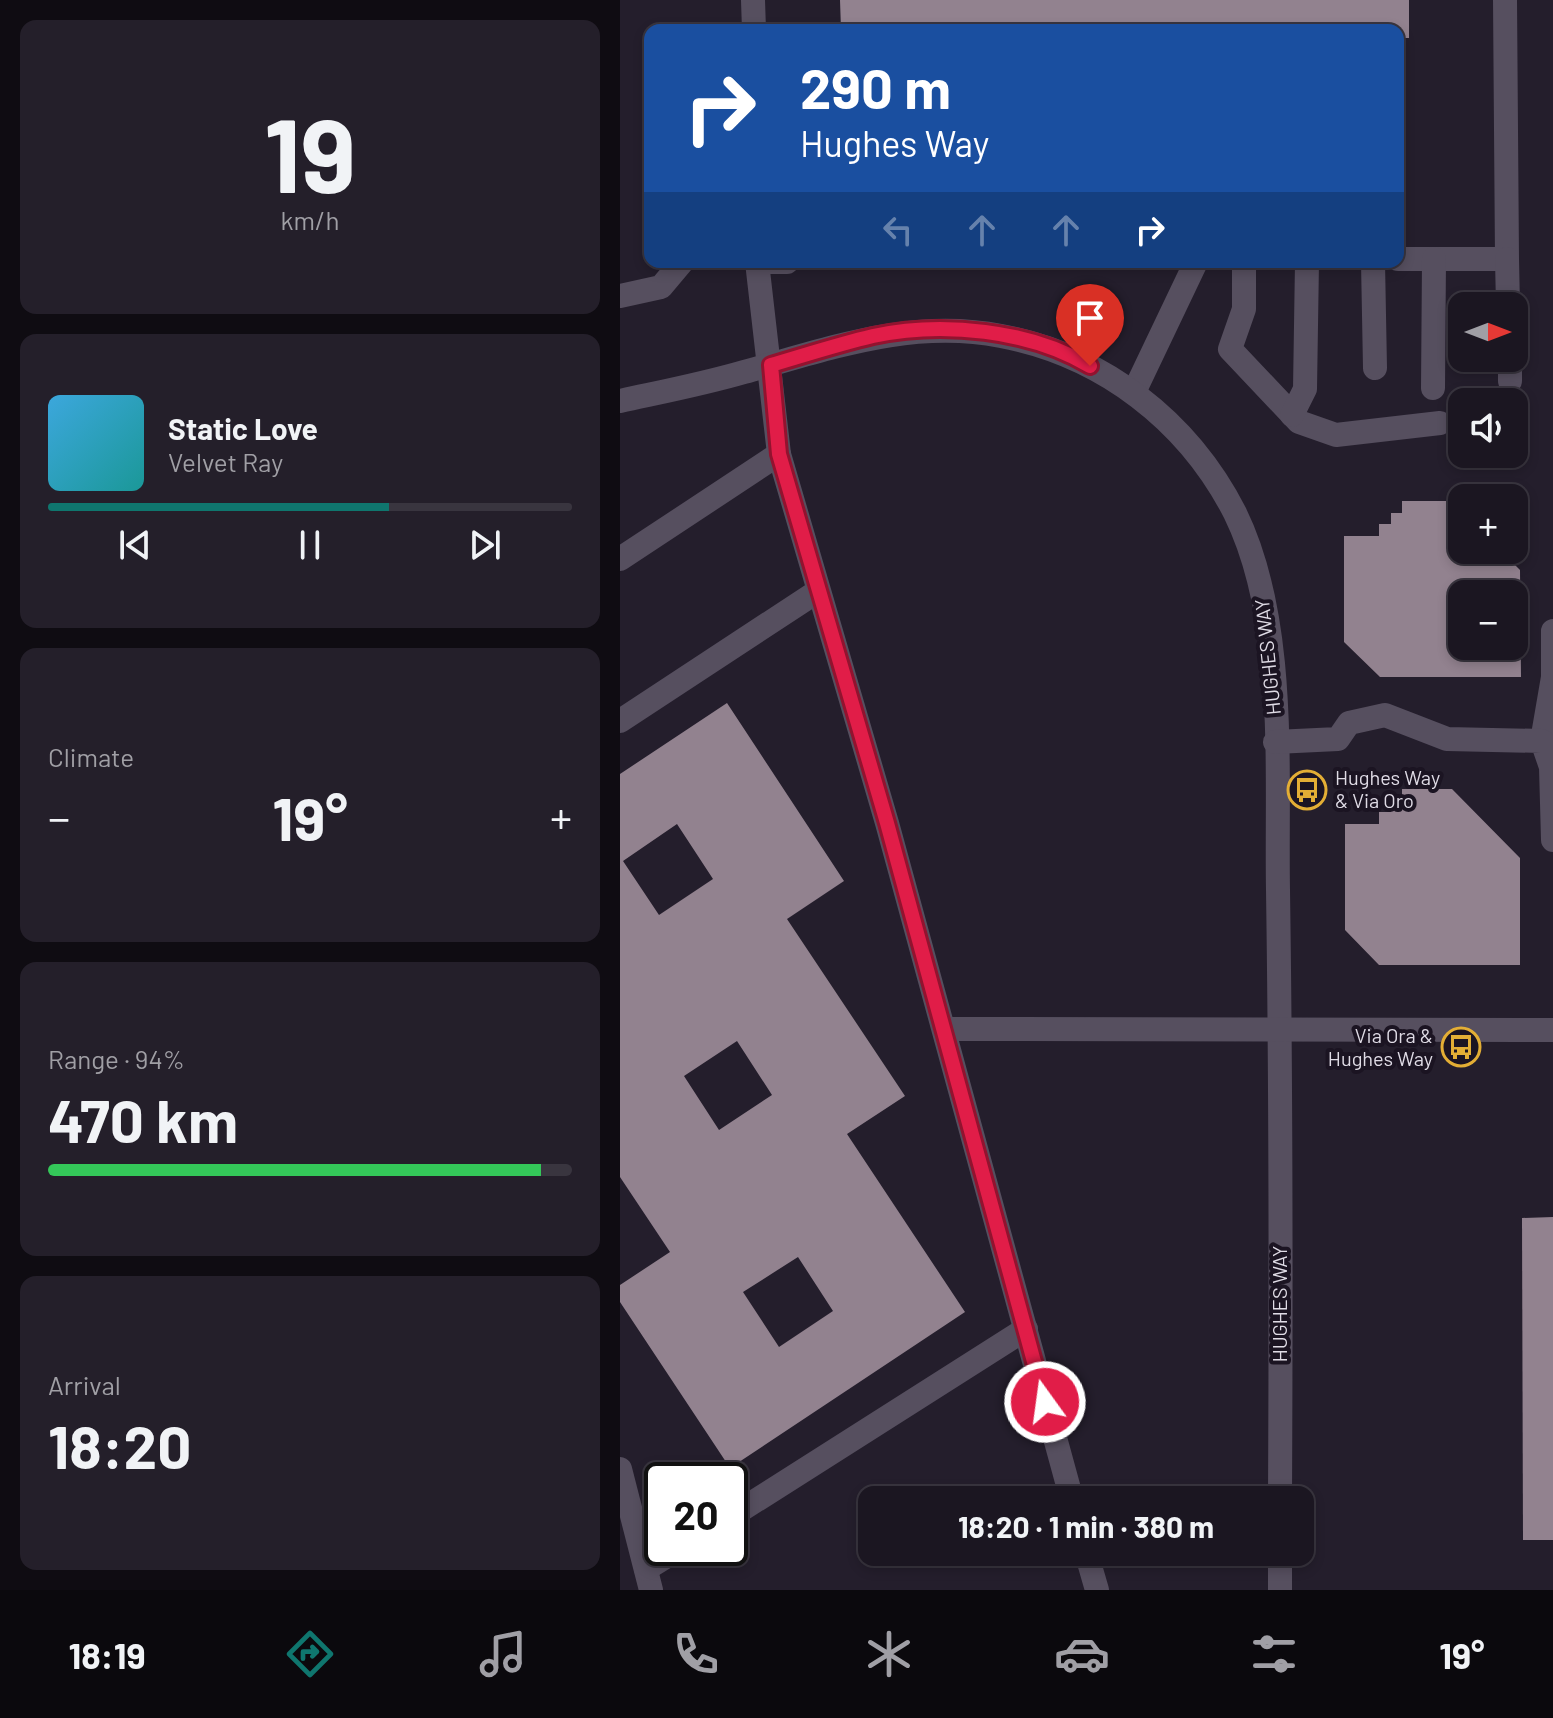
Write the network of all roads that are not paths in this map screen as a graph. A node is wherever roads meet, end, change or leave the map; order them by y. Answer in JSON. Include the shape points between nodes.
{"nodes":[{"id":1,"x":753,"y":0,"type":"edge"},
{"id":2,"x":1505,"y":0,"type":"edge"},
{"id":3,"x":754,"y":24,"type":"edge"},
{"id":4,"x":1404,"y":259,"type":"edge"},
{"id":5,"x":1434,"y":259,"type":"junction"},
{"id":6,"x":1507,"y":259,"type":"junction"},
{"id":7,"x":677,"y":268,"type":"edge"},
{"id":8,"x":757,"y":268,"type":"edge"},
{"id":9,"x":1193,"y":268,"type":"edge"},
{"id":10,"x":1244,"y":268,"type":"edge"},
{"id":11,"x":1307,"y":268,"type":"edge"},
{"id":12,"x":1373,"y":268,"type":"edge"},
{"id":13,"x":1508,"y":292,"type":"edge"},
{"id":14,"x":620,"y":296,"type":"edge"},
{"id":15,"x":771,"y":365,"type":"junction"},
{"id":16,"x":1375,"y":368,"type":"dead end"},
{"id":17,"x":1433,"y":388,"type":"dead end"},
{"id":18,"x":1134,"y":392,"type":"junction"},
{"id":19,"x":620,"y":401,"type":"edge"},
{"id":20,"x":1292,"y":415,"type":"junction"},
{"id":21,"x":1440,"y":423,"type":"dead end"},
{"id":22,"x":779,"y":454,"type":"junction"},
{"id":23,"x":620,"y":559,"type":"edge"},
{"id":24,"x":818,"y":591,"type":"junction"},
{"id":25,"x":1553,"y":631,"type":"edge"},
{"id":26,"x":620,"y":721,"type":"edge"},
{"id":27,"x":1542,"y":741,"type":"junction"},
{"id":28,"x":1275,"y":742,"type":"junction"},
{"id":29,"x":1551,"y":805,"type":"edge"},
{"id":30,"x":1553,"y":840,"type":"edge"},
{"id":31,"x":945,"y":1029,"type":"junction"},
{"id":32,"x":1280,"y":1029,"type":"junction"},
{"id":33,"x":1553,"y":1030,"type":"edge"},
{"id":34,"x":1026,"y":1329,"type":"junction"},
{"id":35,"x":620,"y":1469,"type":"edge"},
{"id":36,"x":1068,"y":1486,"type":"edge"},
{"id":37,"x":1280,"y":1486,"type":"edge"},
{"id":38,"x":748,"y":1506,"type":"edge"},
{"id":39,"x":1090,"y":1566,"type":"edge"},
{"id":40,"x":1280,"y":1566,"type":"edge"},
{"id":41,"x":648,"y":1580,"type":"edge"},
{"id":42,"x":1097,"y":1590,"type":"edge"},
{"id":43,"x":1280,"y":1590,"type":"edge"}],
"edges":[{"from":1,"to":3,"type":"street"},
{"from":2,"to":6,"type":"street"},
{"from":4,"to":5,"type":"street"},
{"from":5,"to":6,"type":"street"},
{"from":5,"to":17,"type":"street"},
{"from":6,"to":13,"type":"street"},
{"from":7,"to":14,"type":"street","via":[[661,287]]},
{"from":8,"to":15,"type":"street"},
{"from":9,"to":18,"type":"street"},
{"from":10,"to":20,"type":"street","via":[[1244,309],[1230,349]]},
{"from":11,"to":20,"type":"street","via":[[1305,389]]},
{"from":12,"to":16,"type":"street"},
{"from":15,"to":18,"type":"street","name":"HUGHES WAY","via":[[875,335],[944,329],[1000,335],[1069,353]]},
{"from":15,"to":19,"type":"street","name":"HUGHES WAY"},
{"from":15,"to":22,"type":"street"},
{"from":18,"to":28,"type":"street","name":"HUGHES WAY","via":[[1191,443],[1235,515],[1262,592]]},
{"from":20,"to":21,"type":"street","via":[[1336,435]]},
{"from":22,"to":23,"type":"street"},
{"from":22,"to":24,"type":"street"},
{"from":24,"to":26,"type":"street"},
{"from":24,"to":31,"type":"street"},
{"from":25,"to":27,"type":"street","via":[[1553,677]]},
{"from":27,"to":28,"type":"street","via":[[1447,739],[1385,715],[1349,723],[1338,739]]},
{"from":27,"to":29,"type":"street","via":[[1551,767]]},
{"from":28,"to":32,"type":"street","name":"HUGHES WAY"},
{"from":29,"to":30,"type":"street"},
{"from":31,"to":32,"type":"street"},
{"from":31,"to":34,"type":"street"},
{"from":32,"to":33,"type":"street"},
{"from":32,"to":37,"type":"street","name":"HUGHES WAY"},
{"from":34,"to":36,"type":"street"},
{"from":34,"to":38,"type":"street"},
{"from":35,"to":41,"type":"street"},
{"from":39,"to":42,"type":"street"},
{"from":40,"to":43,"type":"street"}]}
